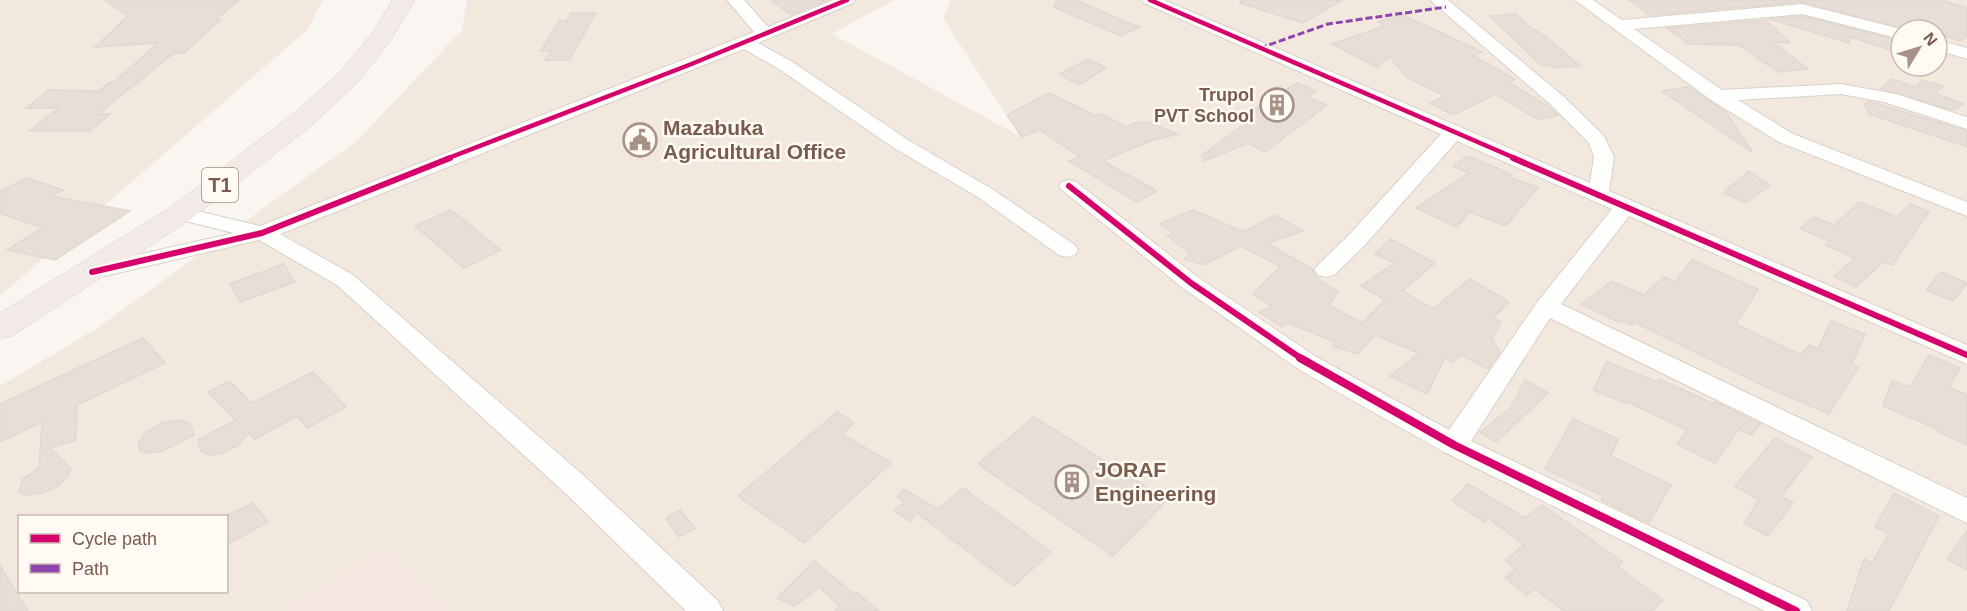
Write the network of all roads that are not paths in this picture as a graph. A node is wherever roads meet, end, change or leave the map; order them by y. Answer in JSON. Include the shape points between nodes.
{"nodes":[{"id":1,"x":404,"y":0,"type":"edge"},
{"id":2,"x":735,"y":0,"type":"edge"},
{"id":3,"x":847,"y":0,"type":"edge"},
{"id":4,"x":1150,"y":0,"type":"edge"},
{"id":5,"x":1438,"y":0,"type":"edge"},
{"id":6,"x":1583,"y":0,"type":"edge"},
{"id":7,"x":1618,"y":25,"type":"junction"},
{"id":8,"x":1889,"y":31,"type":"edge"},
{"id":9,"x":764,"y":33,"type":"junction"},
{"id":10,"x":745,"y":42,"type":"junction"},
{"id":11,"x":1949,"y":49,"type":"edge"},
{"id":12,"x":1967,"y":54,"type":"edge"},
{"id":13,"x":1718,"y":96,"type":"junction"},
{"id":14,"x":1967,"y":123,"type":"edge"},
{"id":15,"x":1453,"y":133,"type":"junction"},
{"id":16,"x":1069,"y":186,"type":"dead end"},
{"id":17,"x":1598,"y":193,"type":"junction"},
{"id":18,"x":1626,"y":206,"type":"junction"},
{"id":19,"x":1967,"y":210,"type":"edge"},
{"id":20,"x":181,"y":213,"type":"junction"},
{"id":21,"x":262,"y":233,"type":"junction"},
{"id":22,"x":1067,"y":250,"type":"dead end"},
{"id":23,"x":1326,"y":270,"type":"dead end"},
{"id":24,"x":92,"y":272,"type":"junction"},
{"id":25,"x":1546,"y":306,"type":"junction"},
{"id":26,"x":0,"y":328,"type":"edge"},
{"id":27,"x":1967,"y":355,"type":"edge"},
{"id":28,"x":1454,"y":445,"type":"junction"},
{"id":29,"x":1967,"y":511,"type":"edge"},
{"id":30,"x":707,"y":611,"type":"edge"},
{"id":31,"x":1796,"y":611,"type":"edge"}],
"edges":[{"from":1,"to":20,"type":"highway","number":"T1","via":[[383,35],[349,77],[302,120]]},
{"from":2,"to":9,"type":"street"},
{"from":3,"to":9,"type":"street"},
{"from":4,"to":15,"type":"street"},
{"from":5,"to":17,"type":"street","via":[[1549,92],[1599,140],[1605,151]]},
{"from":6,"to":7,"type":"street"},
{"from":7,"to":8,"type":"street","via":[[1802,9]]},
{"from":7,"to":13,"type":"street"},
{"from":9,"to":10,"type":"street"},
{"from":10,"to":21,"type":"street"},
{"from":10,"to":22,"type":"street","via":[[786,65],[901,144],[985,193]]},
{"from":11,"to":12,"type":"street"},
{"from":13,"to":14,"type":"street","via":[[1857,90]]},
{"from":13,"to":19,"type":"street","via":[[1785,138]]},
{"from":15,"to":17,"type":"street"},
{"from":15,"to":23,"type":"street"},
{"from":16,"to":28,"type":"street","via":[[1191,283],[1266,335],[1338,381]]},
{"from":17,"to":18,"type":"street"},
{"from":18,"to":25,"type":"street"},
{"from":18,"to":27,"type":"street"},
{"from":20,"to":21,"type":"street"},
{"from":20,"to":24,"type":"highway","number":"T1"},
{"from":21,"to":24,"type":"street"},
{"from":21,"to":30,"type":"street","via":[[345,280],[573,483]]},
{"from":24,"to":26,"type":"highway","number":"T1"},
{"from":25,"to":28,"type":"street"},
{"from":25,"to":29,"type":"street"},
{"from":28,"to":31,"type":"street"}]}
